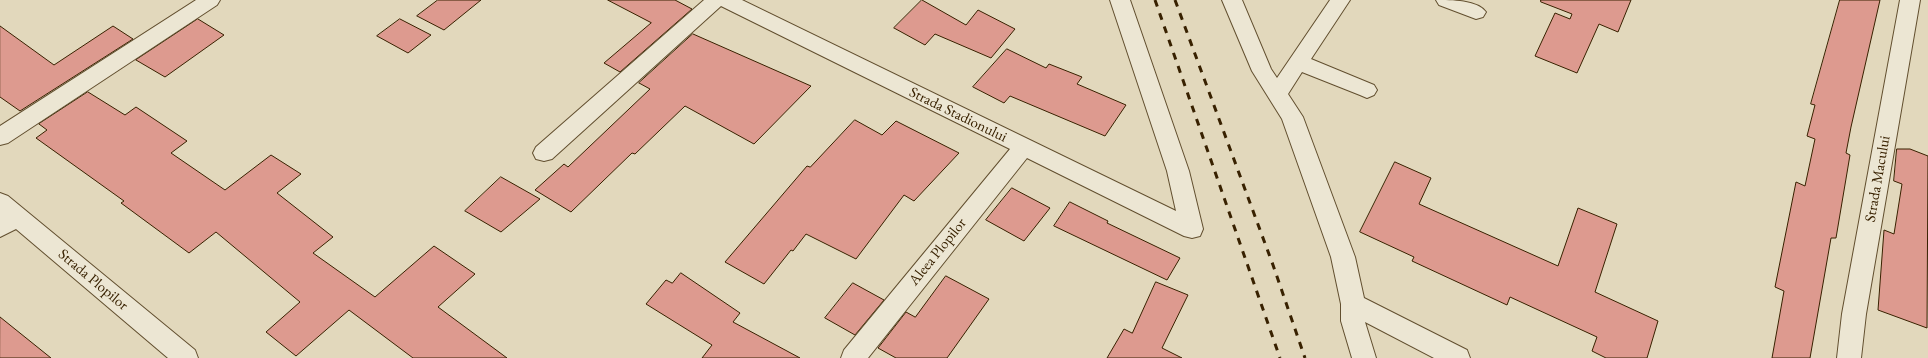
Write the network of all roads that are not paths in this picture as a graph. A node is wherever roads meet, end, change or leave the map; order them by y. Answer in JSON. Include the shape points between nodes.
{"nodes":[{"id":1,"x":210,"y":0,"type":"edge"},
{"id":2,"x":716,"y":0,"type":"edge"},
{"id":3,"x":725,"y":0,"type":"edge"},
{"id":4,"x":1120,"y":0,"type":"edge"},
{"id":5,"x":1232,"y":0,"type":"edge"},
{"id":6,"x":1340,"y":0,"type":"edge"},
{"id":7,"x":1446,"y":0,"type":"edge"},
{"id":8,"x":1910,"y":0,"type":"edge"},
{"id":9,"x":1476,"y":12,"type":"dead end"},
{"id":10,"x":1298,"y":62,"type":"junction"},
{"id":11,"x":1367,"y":90,"type":"dead end"},
{"id":12,"x":1277,"y":94,"type":"junction"},
{"id":13,"x":0,"y":137,"type":"edge"},
{"id":14,"x":1024,"y":147,"type":"junction"},
{"id":15,"x":544,"y":153,"type":"dead end"},
{"id":16,"x":6,"y":215,"type":"edge"},
{"id":17,"x":1353,"y":312,"type":"junction"},
{"id":18,"x":186,"y":358,"type":"edge"},
{"id":19,"x":853,"y":358,"type":"edge"},
{"id":20,"x":1364,"y":358,"type":"edge"},
{"id":21,"x":1458,"y":358,"type":"edge"},
{"id":22,"x":1849,"y":358,"type":"edge"}],
"edges":[{"from":1,"to":13,"type":"street"},
{"from":2,"to":15,"type":"street"},
{"from":3,"to":14,"type":"street","name":"Strada Stadionului"},
{"from":4,"to":14,"type":"street","name":"Strada Stadionului","via":[[1178,172],[1192,229]]},
{"from":5,"to":12,"type":"street","via":[[1262,71]]},
{"from":6,"to":10,"type":"street"},
{"from":7,"to":9,"type":"street"},
{"from":8,"to":22,"type":"street","name":"Strada Macului","via":[[1854,314]]},
{"from":10,"to":11,"type":"street"},
{"from":10,"to":12,"type":"street"},
{"from":12,"to":17,"type":"street","via":[[1292,117],[1343,257]]},
{"from":14,"to":19,"type":"street","name":"Aleea Plopilor"},
{"from":16,"to":18,"type":"street","name":"Strada Plopilor"},
{"from":17,"to":20,"type":"street"},
{"from":17,"to":21,"type":"street"}]}
